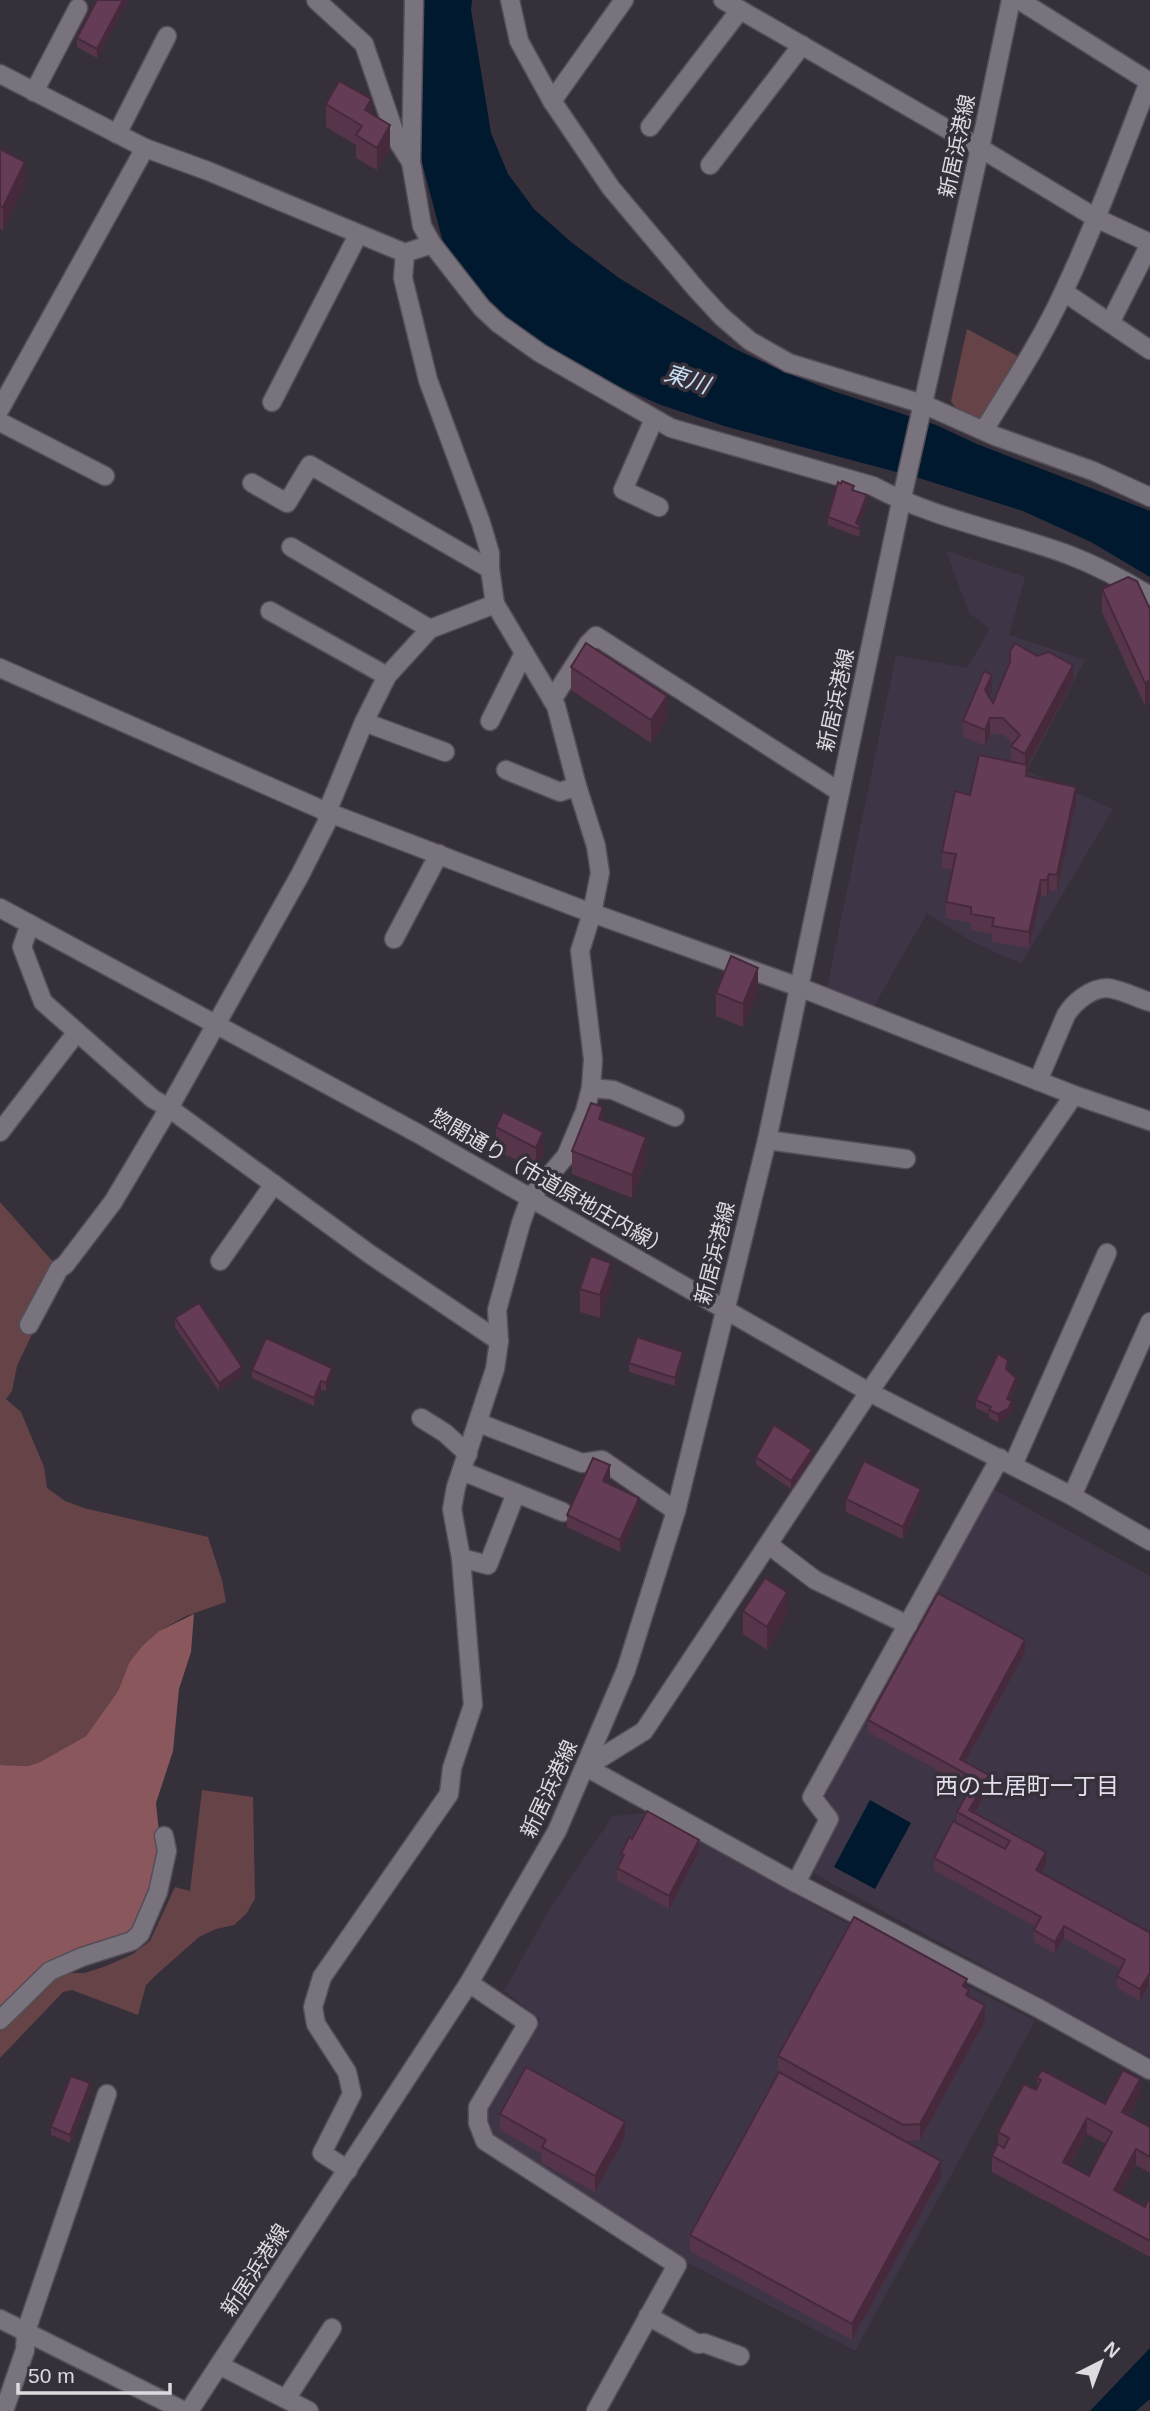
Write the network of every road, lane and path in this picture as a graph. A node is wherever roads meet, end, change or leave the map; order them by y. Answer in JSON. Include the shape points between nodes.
{"nodes":[{"id":1,"x":316,"y":0,"type":"edge"},
{"id":2,"x":414,"y":0,"type":"edge"},
{"id":3,"x":510,"y":0,"type":"edge"},
{"id":4,"x":624,"y":0,"type":"edge"},
{"id":5,"x":723,"y":0,"type":"edge"},
{"id":6,"x":1011,"y":0,"type":"edge"},
{"id":7,"x":1019,"y":0,"type":"edge"},
{"id":8,"x":78,"y":8,"type":"dead end"},
{"id":9,"x":740,"y":10,"type":"junction"},
{"id":10,"x":167,"y":36,"type":"dead end"},
{"id":11,"x":802,"y":46,"type":"junction"},
{"id":12,"x":0,"y":74,"type":"edge"},
{"id":13,"x":1150,"y":82,"type":"edge"},
{"id":14,"x":34,"y":92,"type":"junction"},
{"id":15,"x":552,"y":101,"type":"junction"},
{"id":16,"x":650,"y":127,"type":"dead end"},
{"id":17,"x":117,"y":134,"type":"junction"},
{"id":18,"x":145,"y":148,"type":"junction"},
{"id":19,"x":980,"y":148,"type":"junction"},
{"id":20,"x":411,"y":162,"type":"junction"},
{"id":21,"x":710,"y":165,"type":"dead end"},
{"id":22,"x":1096,"y":218,"type":"junction"},
{"id":23,"x":358,"y":235,"type":"junction"},
{"id":24,"x":432,"y":244,"type":"junction"},
{"id":25,"x":1150,"y":244,"type":"edge"},
{"id":26,"x":405,"y":253,"type":"junction"},
{"id":27,"x":1064,"y":292,"type":"junction"},
{"id":28,"x":1110,"y":323,"type":"junction"},
{"id":29,"x":1150,"y":350,"type":"edge"},
{"id":30,"x":272,"y":402,"type":"dead end"},
{"id":31,"x":923,"y":405,"type":"junction"},
{"id":32,"x":0,"y":408,"type":"edge"},
{"id":33,"x":654,"y":419,"type":"junction"},
{"id":34,"x":0,"y":422,"type":"edge"},
{"id":35,"x":984,"y":430,"type":"junction"},
{"id":36,"x":104,"y":477,"type":"dead end"},
{"id":37,"x":252,"y":482,"type":"dead end"},
{"id":38,"x":1150,"y":497,"type":"edge"},
{"id":39,"x":902,"y":498,"type":"junction"},
{"id":40,"x":659,"y":507,"type":"dead end"},
{"id":41,"x":290,"y":547,"type":"dead end"},
{"id":42,"x":490,"y":569,"type":"junction"},
{"id":43,"x":1150,"y":596,"type":"edge"},
{"id":44,"x":495,"y":604,"type":"junction"},
{"id":45,"x":270,"y":611,"type":"dead end"},
{"id":46,"x":430,"y":629,"type":"junction"},
{"id":47,"x":524,"y":653,"type":"junction"},
{"id":48,"x":0,"y":668,"type":"edge"},
{"id":49,"x":387,"y":676,"type":"junction"},
{"id":50,"x":552,"y":700,"type":"junction"},
{"id":51,"x":490,"y":721,"type":"dead end"},
{"id":52,"x":364,"y":722,"type":"junction"},
{"id":53,"x":445,"y":752,"type":"dead end"},
{"id":54,"x":506,"y":770,"type":"dead end"},
{"id":55,"x":577,"y":786,"type":"junction"},
{"id":56,"x":840,"y":792,"type":"junction"},
{"id":57,"x":327,"y":812,"type":"junction"},
{"id":58,"x":439,"y":854,"type":"junction"},
{"id":59,"x":0,"y":908,"type":"edge"},
{"id":60,"x":592,"y":913,"type":"junction"},
{"id":61,"x":30,"y":924,"type":"junction"},
{"id":62,"x":394,"y":939,"type":"dead end"},
{"id":63,"x":799,"y":987,"type":"junction"},
{"id":64,"x":1150,"y":1002,"type":"edge"},
{"id":65,"x":217,"y":1025,"type":"junction"},
{"id":66,"x":77,"y":1032,"type":"junction"},
{"id":67,"x":1038,"y":1081,"type":"junction"},
{"id":68,"x":591,"y":1087,"type":"junction"},
{"id":69,"x":1074,"y":1095,"type":"junction"},
{"id":70,"x":169,"y":1108,"type":"junction"},
{"id":71,"x":676,"y":1117,"type":"dead end"},
{"id":72,"x":1150,"y":1121,"type":"edge"},
{"id":73,"x":0,"y":1132,"type":"edge"},
{"id":74,"x":767,"y":1140,"type":"junction"},
{"id":75,"x":906,"y":1159,"type":"dead end"},
{"id":76,"x":274,"y":1184,"type":"junction"},
{"id":77,"x":530,"y":1198,"type":"junction"},
{"id":78,"x":1107,"y":1253,"type":"dead end"},
{"id":79,"x":220,"y":1261,"type":"dead end"},
{"id":80,"x":724,"y":1308,"type":"junction"},
{"id":81,"x":1150,"y":1322,"type":"edge"},
{"id":82,"x":29,"y":1325,"type":"dead end"},
{"id":83,"x":499,"y":1342,"type":"junction"},
{"id":84,"x":869,"y":1392,"type":"junction"},
{"id":85,"x":421,"y":1418,"type":"dead end"},
{"id":86,"x":479,"y":1423,"type":"junction"},
{"id":87,"x":468,"y":1454,"type":"junction"},
{"id":88,"x":1006,"y":1462,"type":"junction"},
{"id":89,"x":462,"y":1471,"type":"junction"},
{"id":90,"x":516,"y":1493,"type":"junction"},
{"id":91,"x":1072,"y":1496,"type":"junction"},
{"id":92,"x":676,"y":1511,"type":"junction"},
{"id":93,"x":563,"y":1512,"type":"dead end"},
{"id":94,"x":1150,"y":1541,"type":"edge"},
{"id":95,"x":769,"y":1545,"type":"junction"},
{"id":96,"x":461,"y":1558,"type":"junction"},
{"id":97,"x":908,"y":1625,"type":"junction"},
{"id":98,"x":586,"y":1767,"type":"junction"},
{"id":99,"x":164,"y":1836,"type":"dead end"},
{"id":100,"x":796,"y":1882,"type":"junction"},
{"id":101,"x":469,"y":1983,"type":"junction"},
{"id":102,"x":0,"y":2020,"type":"edge"},
{"id":103,"x":1150,"y":2070,"type":"edge"},
{"id":104,"x":107,"y":2094,"type":"dead end"},
{"id":105,"x":348,"y":2170,"type":"junction"},
{"id":106,"x":648,"y":2316,"type":"junction"},
{"id":107,"x":0,"y":2319,"type":"edge"},
{"id":108,"x":332,"y":2328,"type":"dead end"},
{"id":109,"x":26,"y":2331,"type":"junction"},
{"id":110,"x":740,"y":2356,"type":"dead end"},
{"id":111,"x":219,"y":2365,"type":"junction"},
{"id":112,"x":286,"y":2399,"type":"junction"},
{"id":113,"x":4,"y":2411,"type":"edge"},
{"id":114,"x":186,"y":2411,"type":"edge"},
{"id":115,"x":309,"y":2411,"type":"edge"},
{"id":116,"x":596,"y":2411,"type":"edge"}],
"edges":[{"from":1,"to":20,"type":"street","via":[[364,44],[397,140]]},
{"from":2,"to":20,"type":"street"},
{"from":3,"to":15,"type":"street","via":[[519,41]]},
{"from":4,"to":15,"type":"street"},
{"from":5,"to":9,"type":"street"},
{"from":6,"to":19,"type":"street","name":"新居浜港線"},
{"from":7,"to":13,"type":"street"},
{"from":8,"to":14,"type":"street"},
{"from":9,"to":11,"type":"street"},
{"from":9,"to":16,"type":"street"},
{"from":10,"to":17,"type":"street"},
{"from":11,"to":19,"type":"street"},
{"from":11,"to":21,"type":"street"},
{"from":12,"to":14,"type":"street"},
{"from":13,"to":22,"type":"street"},
{"from":14,"to":17,"type":"street"},
{"from":15,"to":31,"type":"street","via":[[611,188],[697,290],[750,341],[789,363]]},
{"from":17,"to":18,"type":"street"},
{"from":18,"to":23,"type":"street"},
{"from":18,"to":32,"type":"street"},
{"from":19,"to":22,"type":"street"},
{"from":19,"to":31,"type":"street","name":"新居浜港線"},
{"from":20,"to":24,"type":"street","via":[[422,226]]},
{"from":22,"to":25,"type":"street"},
{"from":22,"to":27,"type":"street"},
{"from":23,"to":26,"type":"street"},
{"from":23,"to":30,"type":"street"},
{"from":24,"to":26,"type":"street"},
{"from":24,"to":33,"type":"street","via":[[499,324],[540,354]]},
{"from":25,"to":28,"type":"street"},
{"from":26,"to":42,"type":"street","via":[[402,278],[428,380],[481,523]]},
{"from":27,"to":28,"type":"street"},
{"from":27,"to":35,"type":"street"},
{"from":28,"to":29,"type":"street"},
{"from":31,"to":35,"type":"street"},
{"from":31,"to":39,"type":"street","name":"新居浜港線"},
{"from":33,"to":39,"type":"street"},
{"from":33,"to":40,"type":"street","via":[[624,490]]},
{"from":34,"to":36,"type":"street"},
{"from":35,"to":38,"type":"street"},
{"from":37,"to":42,"type":"street","via":[[287,503],[310,465]]},
{"from":39,"to":43,"type":"street","via":[[1070,555]]},
{"from":39,"to":56,"type":"street","name":"新居浜港線"},
{"from":41,"to":46,"type":"street"},
{"from":42,"to":44,"type":"street"},
{"from":44,"to":46,"type":"street"},
{"from":44,"to":47,"type":"street"},
{"from":45,"to":49,"type":"street"},
{"from":46,"to":49,"type":"street"},
{"from":47,"to":50,"type":"street"},
{"from":47,"to":51,"type":"street"},
{"from":48,"to":57,"type":"street"},
{"from":49,"to":52,"type":"street"},
{"from":50,"to":55,"type":"street"},
{"from":50,"to":56,"type":"street","via":[[596,636]]},
{"from":52,"to":53,"type":"street"},
{"from":52,"to":57,"type":"street"},
{"from":54,"to":55,"type":"street","via":[[560,792]]},
{"from":55,"to":60,"type":"street","via":[[600,873]]},
{"from":56,"to":63,"type":"street","name":"新居浜港線"},
{"from":57,"to":58,"type":"street"},
{"from":57,"to":65,"type":"street","via":[[327,822],[300,875]]},
{"from":58,"to":60,"type":"street"},
{"from":58,"to":62,"type":"street"},
{"from":59,"to":61,"type":"street","name":"惣開通り（市道原地庄内線）"},
{"from":60,"to":63,"type":"street"},
{"from":60,"to":68,"type":"street","via":[[580,951],[593,1059]]},
{"from":61,"to":65,"type":"street","name":"惣開通り（市道原地庄内線）"},
{"from":61,"to":66,"type":"street","via":[[22,947],[43,1002]]},
{"from":63,"to":67,"type":"street"},
{"from":63,"to":74,"type":"street","name":"新居浜港線"},
{"from":64,"to":67,"type":"street","via":[[1107,988],[1086,995],[1066,1015]]},
{"from":65,"to":70,"type":"street"},
{"from":65,"to":77,"type":"street","name":"惣開通り（市道原地庄内線）"},
{"from":66,"to":70,"type":"street","via":[[153,1100]]},
{"from":66,"to":73,"type":"street"},
{"from":67,"to":69,"type":"street"},
{"from":68,"to":71,"type":"street","via":[[612,1090]]},
{"from":68,"to":77,"type":"street","via":[[566,1156]]},
{"from":69,"to":72,"type":"street"},
{"from":69,"to":84,"type":"street"},
{"from":70,"to":76,"type":"street"},
{"from":70,"to":82,"type":"street","via":[[113,1202],[59,1269]]},
{"from":74,"to":75,"type":"street"},
{"from":74,"to":80,"type":"street","name":"新居浜港線"},
{"from":76,"to":79,"type":"street"},
{"from":76,"to":83,"type":"street"},
{"from":77,"to":80,"type":"street","name":"惣開通り（市道原地庄内線）"},
{"from":77,"to":83,"type":"street","via":[[497,1310]]},
{"from":78,"to":88,"type":"street"},
{"from":80,"to":84,"type":"street","name":"惣開通り（市道原地庄内線）"},
{"from":80,"to":92,"type":"street","name":"新居浜港線"},
{"from":81,"to":91,"type":"street"},
{"from":83,"to":86,"type":"street"},
{"from":84,"to":88,"type":"street","name":"惣開通り（市道原地庄内線）"},
{"from":84,"to":95,"type":"street"},
{"from":85,"to":87,"type":"street"},
{"from":86,"to":87,"type":"street"},
{"from":86,"to":92,"type":"street","via":[[582,1463],[602,1460]]},
{"from":87,"to":89,"type":"street"},
{"from":88,"to":91,"type":"street","name":"惣開通り（市道原地庄内線）"},
{"from":88,"to":97,"type":"street"},
{"from":89,"to":90,"type":"street"},
{"from":89,"to":96,"type":"street","via":[[452,1510]]},
{"from":90,"to":93,"type":"street"},
{"from":90,"to":96,"type":"street","via":[[488,1564]]},
{"from":91,"to":94,"type":"street","name":"惣開通り（市道原地庄内線）"},
{"from":92,"to":98,"type":"street","name":"新居浜港線","via":[[626,1670]]},
{"from":95,"to":97,"type":"street","via":[[815,1580]]},
{"from":95,"to":98,"type":"street","via":[[644,1731]]},
{"from":96,"to":105,"type":"street","via":[[473,1705],[452,1768],[449,1794],[322,1978],[313,2007],[316,2024],[347,2072],[352,2094],[322,2153]]},
{"from":97,"to":100,"type":"street","via":[[812,1797],[829,1819]]},
{"from":98,"to":100,"type":"street"},
{"from":98,"to":101,"type":"street","name":"新居浜港線","via":[[557,1831]]},
{"from":99,"to":102,"type":"street","via":[[167,1851],[158,1892],[140,1934],[50,1971]]},
{"from":100,"to":103,"type":"street"},
{"from":101,"to":105,"type":"street","name":"新居浜港線"},
{"from":101,"to":106,"type":"street","via":[[528,2023],[478,2106],[485,2141],[677,2265]]},
{"from":104,"to":109,"type":"street"},
{"from":105,"to":111,"type":"street","name":"新居浜港線"},
{"from":106,"to":110,"type":"street","via":[[698,2344]]},
{"from":106,"to":116,"type":"street"},
{"from":107,"to":109,"type":"street"},
{"from":108,"to":112,"type":"street"},
{"from":109,"to":113,"type":"street"},
{"from":109,"to":114,"type":"street"},
{"from":111,"to":112,"type":"street"},
{"from":111,"to":114,"type":"street","name":"新居浜港線"},
{"from":112,"to":115,"type":"street"}]}
